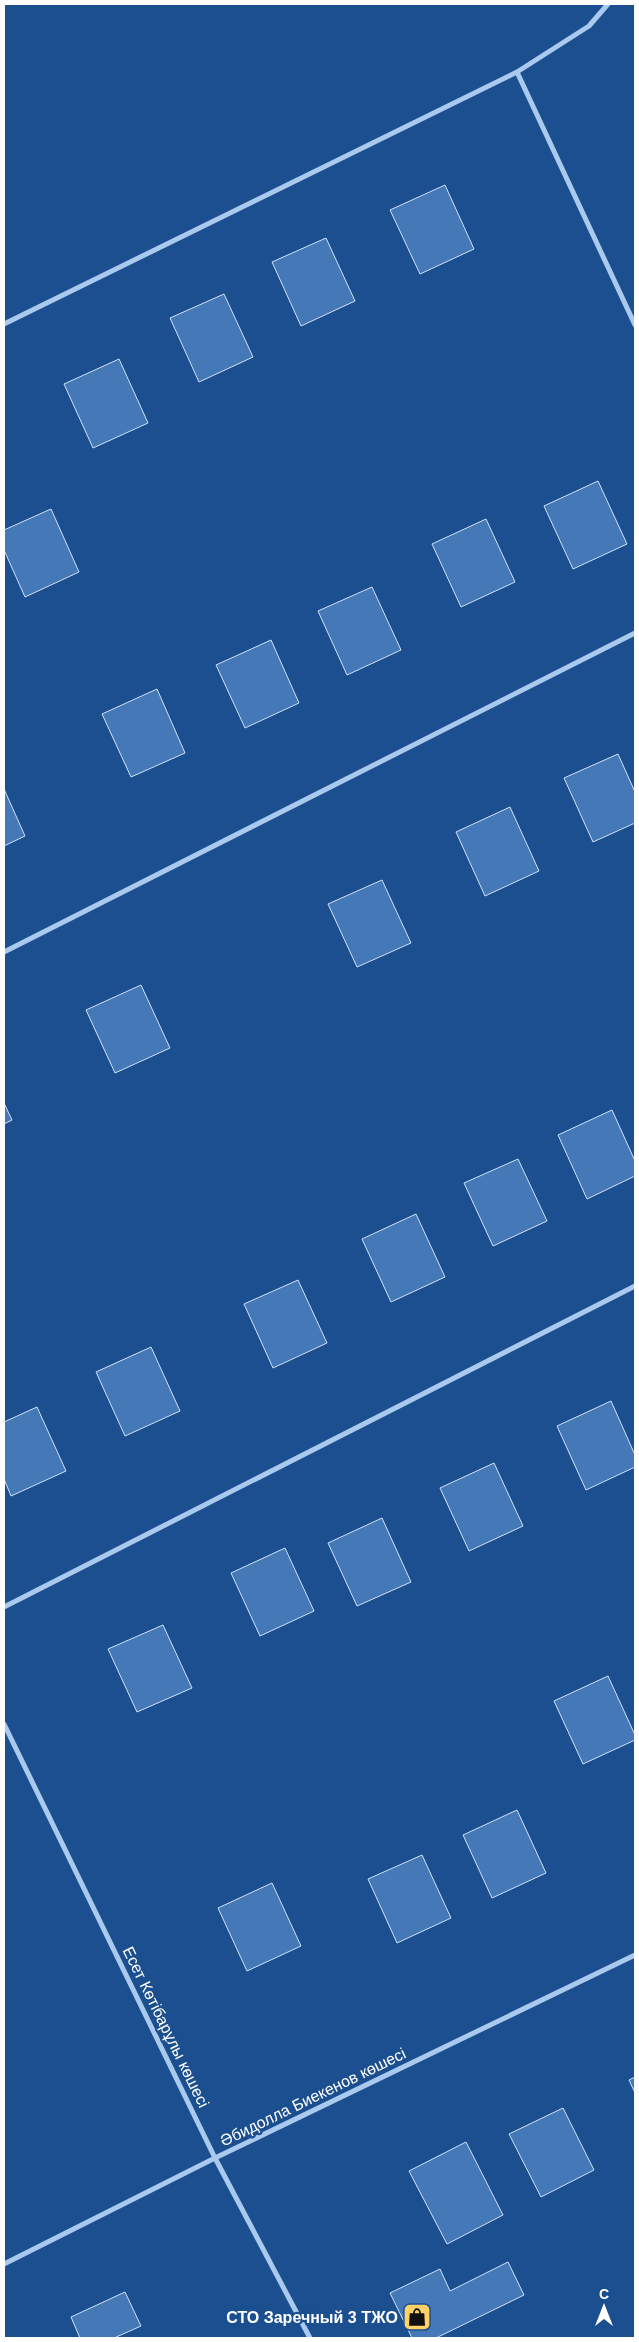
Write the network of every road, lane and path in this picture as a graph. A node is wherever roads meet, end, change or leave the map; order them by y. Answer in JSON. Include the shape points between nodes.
{"nodes":[{"id":1,"x":608,"y":4,"type":"edge"},
{"id":2,"x":518,"y":72,"type":"junction"},
{"id":3,"x":4,"y":324,"type":"edge"},
{"id":4,"x":635,"y":326,"type":"edge"},
{"id":5,"x":635,"y":633,"type":"edge"},
{"id":6,"x":4,"y":952,"type":"edge"},
{"id":7,"x":635,"y":1286,"type":"edge"},
{"id":8,"x":4,"y":1606,"type":"edge"},
{"id":9,"x":4,"y":1724,"type":"edge"},
{"id":10,"x":635,"y":1955,"type":"edge"},
{"id":11,"x":215,"y":2158,"type":"junction"},
{"id":12,"x":4,"y":2264,"type":"edge"},
{"id":13,"x":310,"y":2338,"type":"edge"}],
"edges":[{"from":1,"to":2,"type":"street","via":[[589,26]]},
{"from":2,"to":3,"type":"street"},
{"from":2,"to":4,"type":"street"},
{"from":5,"to":6,"type":"street"},
{"from":7,"to":8,"type":"street"},
{"from":9,"to":11,"type":"street","name":"Есет Көтібарұлы көшесі"},
{"from":10,"to":11,"type":"street","name":"Әбидолла Биекенов көшесі"},
{"from":11,"to":12,"type":"street","name":"Әбидолла Биекенов көшесі"},
{"from":11,"to":13,"type":"street","name":"Есет Көтібарұлы көшесі"}]}
